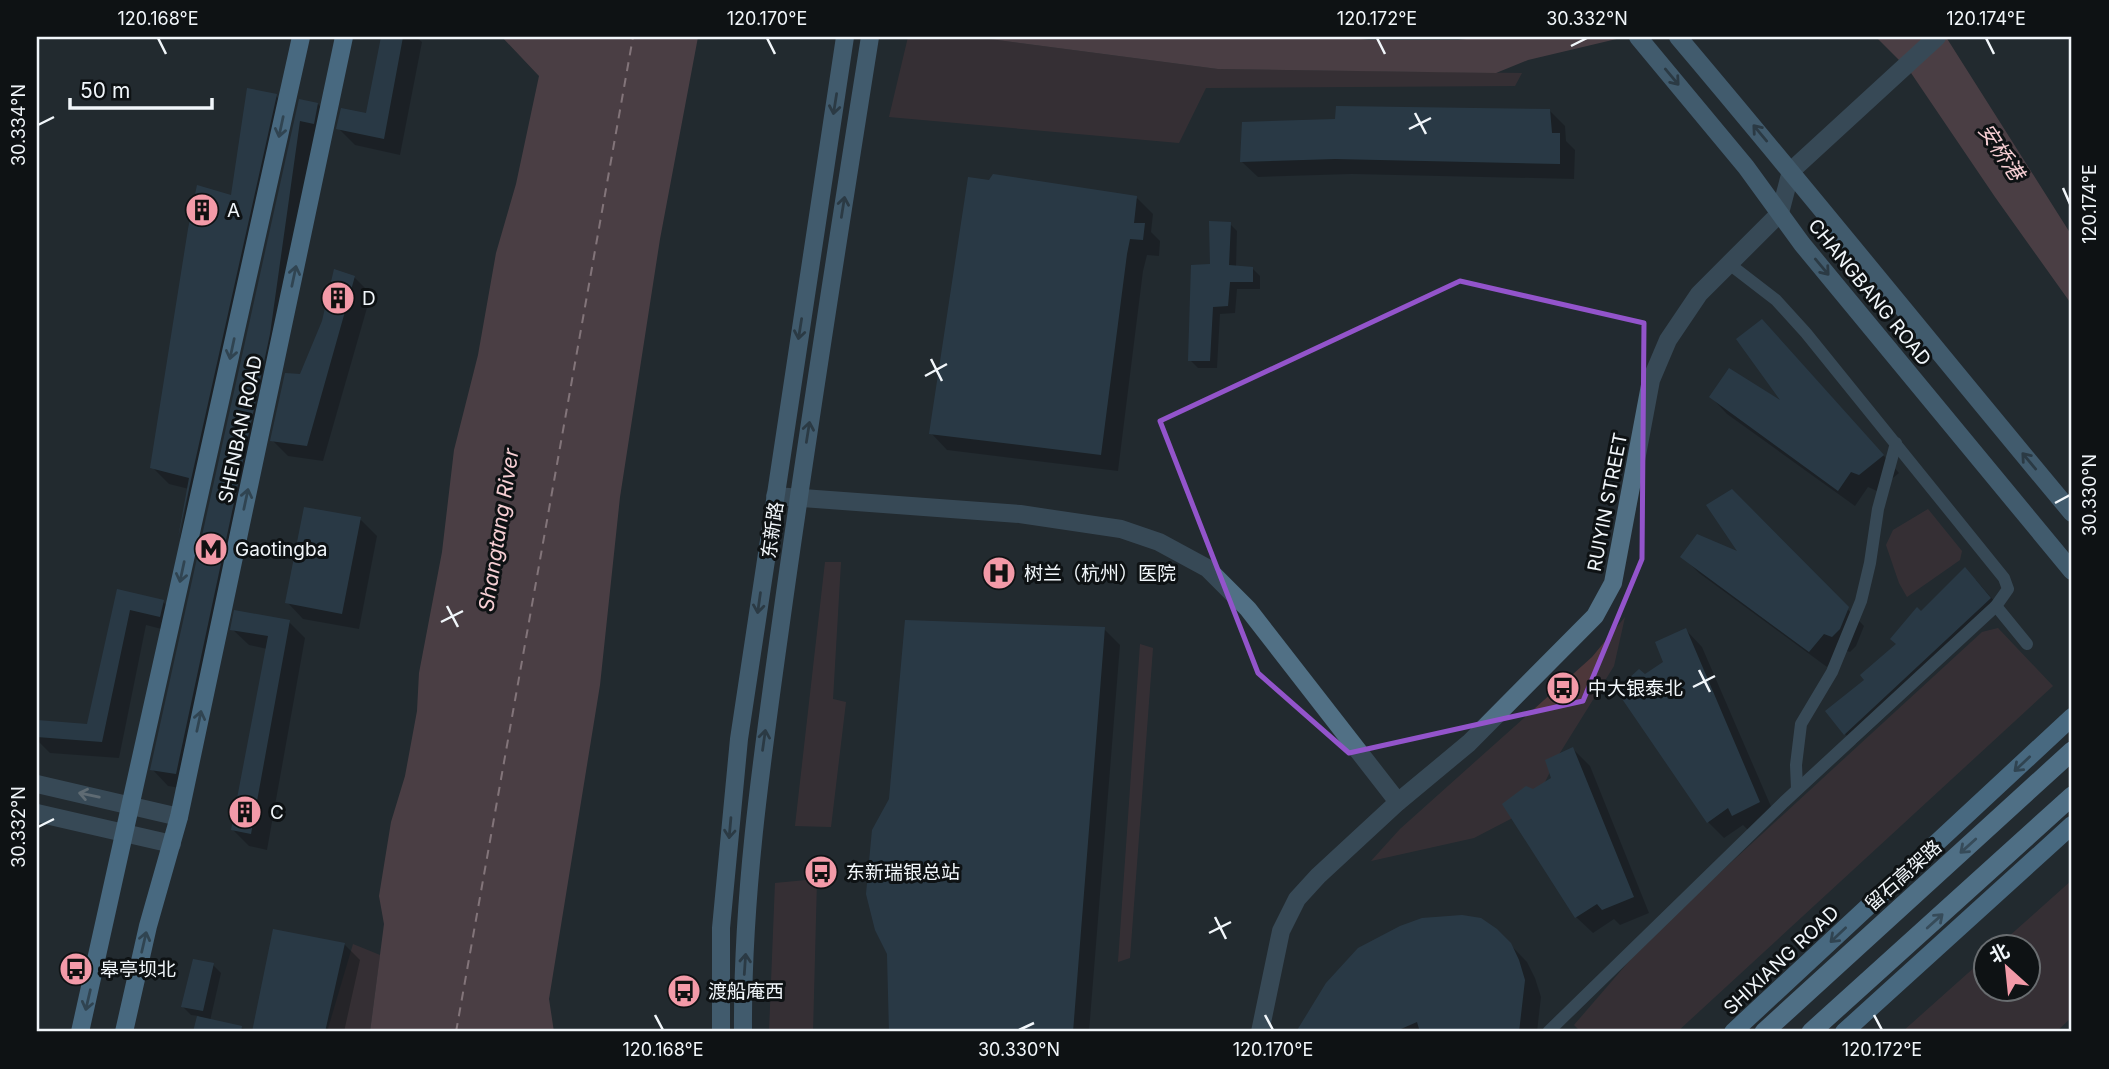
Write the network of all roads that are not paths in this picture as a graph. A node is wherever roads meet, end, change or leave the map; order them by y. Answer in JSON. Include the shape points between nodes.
{"nodes":[{"id":1,"x":301,"y":37,"type":"edge"},
{"id":2,"x":344,"y":37,"type":"edge"},
{"id":3,"x":845,"y":37,"type":"edge"},
{"id":4,"x":870,"y":37,"type":"edge"},
{"id":5,"x":1638,"y":37,"type":"edge"},
{"id":6,"x":1678,"y":37,"type":"edge"},
{"id":7,"x":1932,"y":42,"type":"edge"},
{"id":8,"x":1791,"y":171,"type":"junction"},
{"id":9,"x":1780,"y":213,"type":"junction"},
{"id":10,"x":1728,"y":263,"type":"junction"},
{"id":11,"x":1896,"y":443,"type":"junction"},
{"id":12,"x":775,"y":496,"type":"junction"},
{"id":13,"x":797,"y":500,"type":"junction"},
{"id":14,"x":2072,"y":513,"type":"edge"},
{"id":15,"x":2072,"y":571,"type":"edge"},
{"id":16,"x":1996,"y":606,"type":"junction"},
{"id":17,"x":2027,"y":644,"type":"dead end"},
{"id":18,"x":2072,"y":718,"type":"edge"},
{"id":19,"x":2072,"y":751,"type":"edge"},
{"id":20,"x":37,"y":784,"type":"edge"},
{"id":21,"x":1797,"y":789,"type":"junction"},
{"id":22,"x":2072,"y":796,"type":"edge"},
{"id":23,"x":1398,"y":802,"type":"junction"},
{"id":24,"x":131,"y":804,"type":"junction"},
{"id":25,"x":37,"y":813,"type":"edge"},
{"id":26,"x":179,"y":817,"type":"junction"},
{"id":27,"x":2072,"y":825,"type":"edge"},
{"id":28,"x":125,"y":833,"type":"junction"},
{"id":29,"x":172,"y":844,"type":"junction"},
{"id":30,"x":1555,"y":1030,"type":"edge"},
{"id":31,"x":80,"y":1032,"type":"edge"},
{"id":32,"x":124,"y":1032,"type":"edge"},
{"id":33,"x":722,"y":1032,"type":"edge"},
{"id":34,"x":743,"y":1032,"type":"edge"},
{"id":35,"x":1260,"y":1032,"type":"edge"},
{"id":36,"x":1733,"y":1032,"type":"edge"},
{"id":37,"x":1763,"y":1032,"type":"edge"},
{"id":38,"x":1811,"y":1032,"type":"edge"},
{"id":39,"x":1844,"y":1032,"type":"edge"}],
"edges":[{"from":1,"to":24,"type":"main road","name":"SHENBAN ROAD","one_way":true},
{"from":26,"to":2,"type":"main road","name":"SHENBAN ROAD","one_way":true},
{"from":3,"to":12,"type":"main road","name":"东新路","one_way":true},
{"from":13,"to":4,"type":"main road","name":"东新路","one_way":true},
{"from":5,"to":9,"type":"main road","name":"CHANGBANG ROAD","one_way":true},
{"from":8,"to":6,"type":"main road","name":"CHANGBANG ROAD","one_way":true},
{"from":7,"to":8,"type":"street"},
{"from":8,"to":9,"type":"street"},
{"from":14,"to":8,"type":"main road","name":"CHANGBANG ROAD","one_way":true},
{"from":9,"to":10,"type":"street","name":"RUIYIN STREET"},
{"from":9,"to":15,"type":"main road","name":"CHANGBANG ROAD","one_way":true},
{"from":10,"to":11,"type":"street","via":[[1776,300]]},
{"from":10,"to":23,"type":"street","name":"RUIYIN STREET","via":[[1691,305],[1668,340],[1651,380],[1614,583],[1595,616],[1469,743]]},
{"from":11,"to":16,"type":"street","via":[[2004,578],[2008,589]]},
{"from":11,"to":21,"type":"street","via":[[1861,601],[1832,671],[1801,724]]},
{"from":12,"to":13,"type":"street"},
{"from":12,"to":33,"type":"main road","name":"东新路","one_way":true,"via":[[738,752],[721,928]]},
{"from":13,"to":23,"type":"street","via":[[1020,514],[1121,529],[1159,542],[1207,568],[1248,609]]},
{"from":34,"to":13,"type":"main road","name":"东新路","one_way":true,"via":[[759,779]]},
{"from":16,"to":17,"type":"street"},
{"from":16,"to":21,"type":"street"},
{"from":18,"to":36,"type":"main road","name":"SHIXIANG ROAD","one_way":true},
{"from":19,"to":37,"type":"highway","name":"留石高架路","one_way":true},
{"from":24,"to":20,"type":"street","one_way":true},
{"from":21,"to":30,"type":"street"},
{"from":38,"to":22,"type":"highway","one_way":true},
{"from":23,"to":35,"type":"street","name":"RUIYIN STREET","via":[[1297,899],[1281,930]]},
{"from":24,"to":26,"type":"street"},
{"from":24,"to":28,"type":"main road","name":"SHENBAN ROAD"},
{"from":25,"to":28,"type":"street"},
{"from":26,"to":29,"type":"main road","name":"SHENBAN ROAD"},
{"from":27,"to":39,"type":"main road"},
{"from":28,"to":29,"type":"street"},
{"from":28,"to":31,"type":"main road","name":"SHENBAN ROAD","one_way":true},
{"from":32,"to":29,"type":"main road","name":"SHENBAN ROAD","one_way":true}]}
